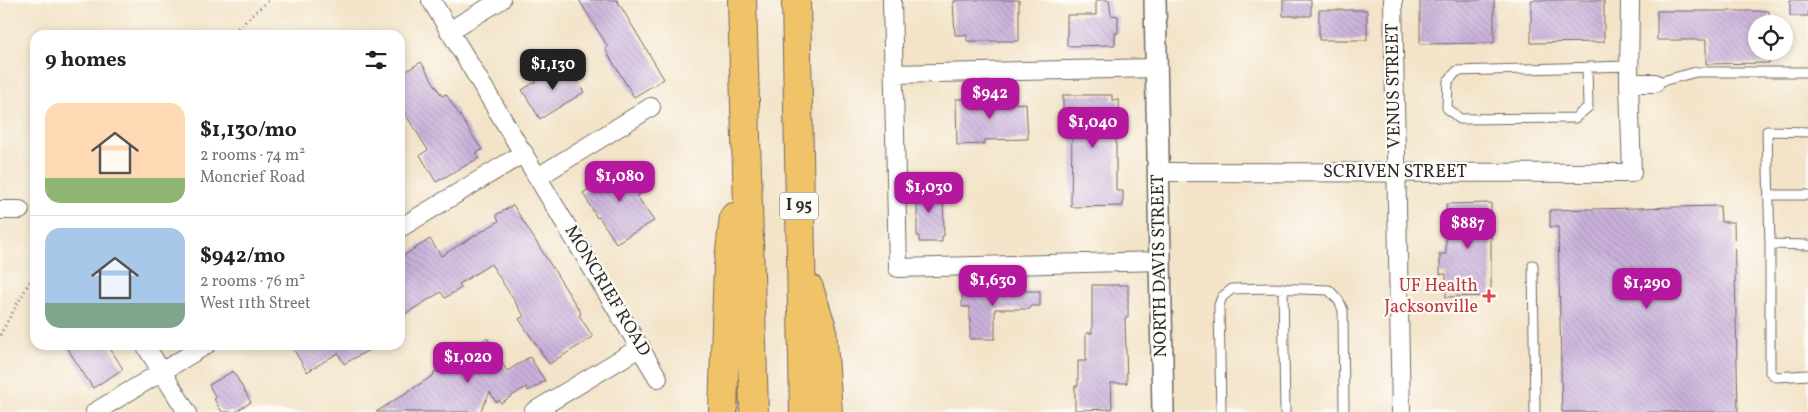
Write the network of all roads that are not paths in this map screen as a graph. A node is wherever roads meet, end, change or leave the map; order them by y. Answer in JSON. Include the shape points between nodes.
{"nodes":[{"id":1,"x":431,"y":0,"type":"edge"},
{"id":2,"x":502,"y":0,"type":"edge"},
{"id":3,"x":742,"y":0,"type":"edge"},
{"id":4,"x":796,"y":0,"type":"edge"},
{"id":5,"x":892,"y":0,"type":"edge"},
{"id":6,"x":1155,"y":0,"type":"edge"},
{"id":7,"x":1393,"y":0,"type":"edge"},
{"id":8,"x":1630,"y":0,"type":"edge"},
{"id":9,"x":449,"y":31,"type":"junction"},
{"id":10,"x":1587,"y":67,"type":"junction"},
{"id":11,"x":1156,"y":68,"type":"junction"},
{"id":12,"x":1808,"y":72,"type":"edge"},
{"id":13,"x":894,"y":74,"type":"junction"},
{"id":14,"x":1630,"y":74,"type":"junction"},
{"id":15,"x":1655,"y":82,"type":"joint"},
{"id":16,"x":651,"y":107,"type":"dead end"},
{"id":17,"x":745,"y":128,"type":"junction"},
{"id":18,"x":1808,"y":132,"type":"edge"},
{"id":19,"x":524,"y":153,"type":"junction"},
{"id":20,"x":1158,"y":172,"type":"junction"},
{"id":21,"x":1395,"y":172,"type":"junction"},
{"id":22,"x":538,"y":178,"type":"junction"},
{"id":23,"x":1769,"y":195,"type":"junction"},
{"id":24,"x":1808,"y":195,"type":"edge"},
{"id":25,"x":0,"y":210,"type":"edge"},
{"id":26,"x":20,"y":210,"type":"dead end"},
{"id":27,"x":405,"y":225,"type":"edge"},
{"id":28,"x":1770,"y":244,"type":"junction"},
{"id":29,"x":1808,"y":245,"type":"edge"},
{"id":30,"x":800,"y":261,"type":"junction"},
{"id":31,"x":1160,"y":261,"type":"junction"},
{"id":32,"x":1533,"y":265,"type":"dead end"},
{"id":33,"x":1283,"y":288,"type":"junction"},
{"id":34,"x":641,"y":347,"type":"junction"},
{"id":35,"x":148,"y":350,"type":"edge"},
{"id":36,"x":198,"y":350,"type":"edge"},
{"id":37,"x":162,"y":371,"type":"junction"},
{"id":38,"x":1808,"y":375,"type":"edge"},
{"id":39,"x":658,"y":378,"type":"dead end"},
{"id":40,"x":95,"y":412,"type":"edge"},
{"id":41,"x":186,"y":412,"type":"edge"},
{"id":42,"x":533,"y":412,"type":"edge"},
{"id":43,"x":722,"y":412,"type":"edge"},
{"id":44,"x":754,"y":412,"type":"edge"},
{"id":45,"x":804,"y":412,"type":"edge"},
{"id":46,"x":828,"y":412,"type":"edge"},
{"id":47,"x":1163,"y":412,"type":"edge"},
{"id":48,"x":1221,"y":412,"type":"edge"},
{"id":49,"x":1285,"y":412,"type":"edge"},
{"id":50,"x":1344,"y":412,"type":"edge"},
{"id":51,"x":1401,"y":412,"type":"edge"},
{"id":52,"x":1535,"y":412,"type":"edge"}],
"edges":[{"from":1,"to":9,"type":"street","name":"MONCRIEF ROAD"},
{"from":2,"to":9,"type":"street"},
{"from":3,"to":17,"type":"highway"},
{"from":4,"to":30,"type":"highway","number":"I 95"},
{"from":5,"to":13,"type":"street"},
{"from":6,"to":11,"type":"street","name":"NORTH DAVIS STREET"},
{"from":7,"to":21,"type":"street","name":"VENUS STREET"},
{"from":8,"to":14,"type":"street"},
{"from":9,"to":19,"type":"street","name":"MONCRIEF ROAD"},
{"from":10,"to":10,"type":"lane","via":[[1457,70],[1448,81],[1447,108],[1460,119],[1575,118],[1588,107]]},
{"from":10,"to":14,"type":"lane"},
{"from":11,"to":13,"type":"street"},
{"from":11,"to":20,"type":"street","name":"NORTH DAVIS STREET"},
{"from":12,"to":15,"type":"lane","via":[[1696,72]]},
{"from":13,"to":31,"type":"street","via":[[898,268]]},
{"from":14,"to":15,"type":"street"},
{"from":14,"to":21,"type":"street","name":"SCRIVEN STREET","via":[[1632,173]]},
{"from":16,"to":22,"type":"street"},
{"from":17,"to":43,"type":"highway","via":[[728,267]]},
{"from":17,"to":44,"type":"highway"},
{"from":18,"to":23,"type":"lane","via":[[1767,131]]},
{"from":19,"to":22,"type":"street","name":"MONCRIEF ROAD"},
{"from":19,"to":27,"type":"street"},
{"from":20,"to":21,"type":"street","name":"SCRIVEN STREET"},
{"from":20,"to":31,"type":"street","name":"NORTH DAVIS STREET"},
{"from":21,"to":51,"type":"street","name":"VENUS STREET"},
{"from":22,"to":34,"type":"street","name":"MONCRIEF ROAD"},
{"from":23,"to":24,"type":"lane"},
{"from":23,"to":28,"type":"lane"},
{"from":25,"to":26,"type":"street"},
{"from":28,"to":29,"type":"lane"},
{"from":28,"to":38,"type":"lane","via":[[1770,372],[1776,377]]},
{"from":30,"to":45,"type":"highway","number":"I 95"},
{"from":30,"to":46,"type":"highway","via":[[822,328]]},
{"from":31,"to":47,"type":"street","name":"NORTH DAVIS STREET"},
{"from":32,"to":52,"type":"lane"},
{"from":33,"to":48,"type":"lane","via":[[1232,289],[1222,297]]},
{"from":33,"to":49,"type":"lane"},
{"from":33,"to":50,"type":"lane","via":[[1329,290],[1339,301],[1343,310]]},
{"from":34,"to":39,"type":"street","name":"MONCRIEF ROAD"},
{"from":34,"to":42,"type":"street"},
{"from":35,"to":37,"type":"street"},
{"from":36,"to":37,"type":"street"},
{"from":37,"to":40,"type":"street"},
{"from":37,"to":41,"type":"street"}]}
